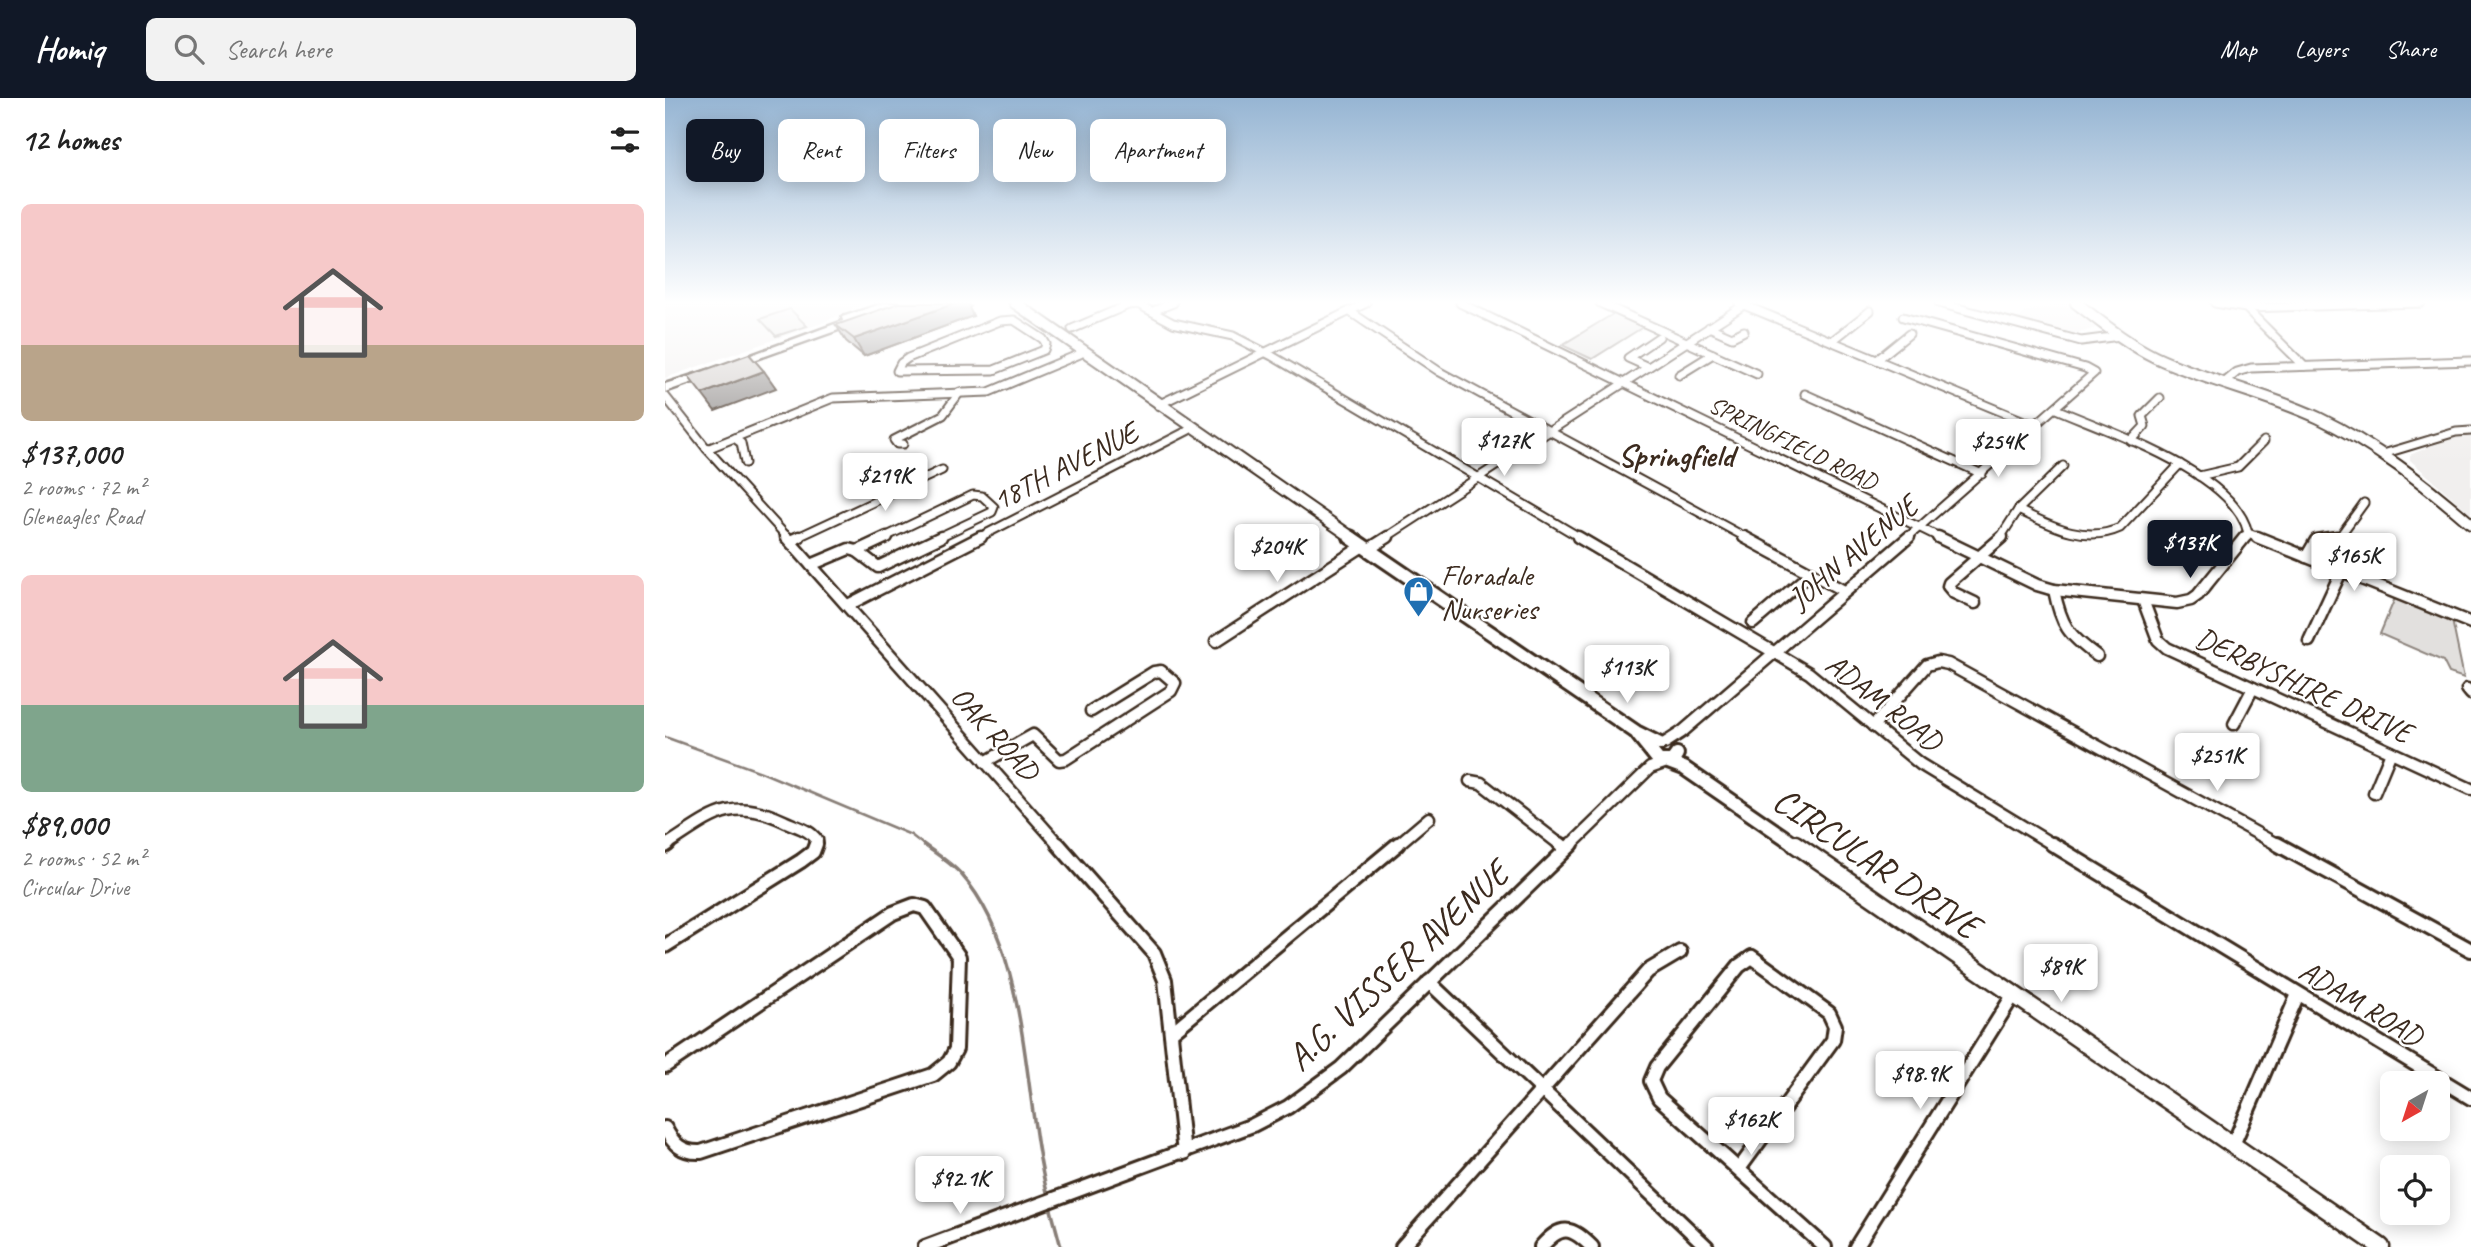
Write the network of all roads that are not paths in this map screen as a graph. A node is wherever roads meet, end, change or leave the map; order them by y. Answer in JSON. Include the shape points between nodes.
{"nodes":[{"id":1,"x":736,"y":357,"type":"edge"},
{"id":2,"x":755,"y":357,"type":"edge"},
{"id":3,"x":911,"y":357,"type":"edge"},
{"id":4,"x":1029,"y":357,"type":"edge"},
{"id":5,"x":1074,"y":357,"type":"edge"},
{"id":6,"x":1084,"y":357,"type":"edge"},
{"id":7,"x":1090,"y":357,"type":"edge"},
{"id":8,"x":1255,"y":357,"type":"edge"},
{"id":9,"x":1272,"y":357,"type":"edge"},
{"id":10,"x":1414,"y":357,"type":"edge"},
{"id":11,"x":1570,"y":357,"type":"edge"},
{"id":12,"x":1630,"y":357,"type":"edge"},
{"id":13,"x":1664,"y":357,"type":"edge"},
{"id":14,"x":1709,"y":357,"type":"edge"},
{"id":15,"x":1719,"y":357,"type":"edge"},
{"id":16,"x":1869,"y":357,"type":"edge"},
{"id":17,"x":1881,"y":357,"type":"edge"},
{"id":18,"x":2042,"y":357,"type":"edge"},
{"id":19,"x":2158,"y":357,"type":"edge"},
{"id":20,"x":2295,"y":357,"type":"edge"},
{"id":21,"x":1877,"y":360,"type":"junction"},
{"id":22,"x":2471,"y":360,"type":"edge"},
{"id":23,"x":1006,"y":366,"type":"junction"},
{"id":24,"x":2304,"y":366,"type":"junction"},
{"id":25,"x":1648,"y":367,"type":"junction"},
{"id":26,"x":1757,"y":374,"type":"dead end"},
{"id":27,"x":1679,"y":375,"type":"dead end"},
{"id":28,"x":1119,"y":377,"type":"junction"},
{"id":29,"x":1025,"y":379,"type":"junction"},
{"id":30,"x":665,"y":381,"type":"edge"},
{"id":31,"x":2225,"y":382,"type":"junction"},
{"id":32,"x":1624,"y":383,"type":"junction"},
{"id":33,"x":665,"y":388,"type":"edge"},
{"id":34,"x":960,"y":392,"type":"junction"},
{"id":35,"x":1805,"y":394,"type":"dead end"},
{"id":36,"x":665,"y":396,"type":"edge"},
{"id":37,"x":2160,"y":398,"type":"dead end"},
{"id":38,"x":1158,"y":405,"type":"junction"},
{"id":39,"x":2056,"y":409,"type":"junction"},
{"id":40,"x":2036,"y":426,"type":"junction"},
{"id":41,"x":1193,"y":428,"type":"junction"},
{"id":42,"x":2471,"y":431,"type":"edge"},
{"id":43,"x":1549,"y":432,"type":"junction"},
{"id":44,"x":734,"y":438,"type":"junction"},
{"id":45,"x":2131,"y":441,"type":"junction"},
{"id":46,"x":2264,"y":441,"type":"dead end"},
{"id":47,"x":904,"y":444,"type":"dead end"},
{"id":48,"x":707,"y":449,"type":"junction"},
{"id":49,"x":2383,"y":454,"type":"junction"},
{"id":50,"x":745,"y":463,"type":"dead end"},
{"id":51,"x":2180,"y":464,"type":"junction"},
{"id":52,"x":2063,"y":466,"type":"dead end"},
{"id":53,"x":942,"y":470,"type":"dead end"},
{"id":54,"x":1982,"y":474,"type":"junction"},
{"id":55,"x":2199,"y":476,"type":"junction"},
{"id":56,"x":1478,"y":478,"type":"junction"},
{"id":57,"x":2364,"y":503,"type":"dead end"},
{"id":58,"x":2018,"y":510,"type":"junction"},
{"id":59,"x":2471,"y":524,"type":"edge"},
{"id":60,"x":1920,"y":526,"type":"junction"},
{"id":61,"x":2248,"y":533,"type":"junction"},
{"id":62,"x":790,"y":541,"type":"junction"},
{"id":63,"x":1366,"y":547,"type":"junction"},
{"id":64,"x":857,"y":551,"type":"junction"},
{"id":65,"x":1979,"y":556,"type":"junction"},
{"id":66,"x":2306,"y":557,"type":"junction"},
{"id":67,"x":811,"y":565,"type":"junction"},
{"id":68,"x":2341,"y":572,"type":"junction"},
{"id":69,"x":1811,"y":573,"type":"junction"},
{"id":70,"x":2054,"y":590,"type":"junction"},
{"id":71,"x":1844,"y":591,"type":"junction"},
{"id":72,"x":2143,"y":600,"type":"junction"},
{"id":73,"x":1975,"y":603,"type":"dead end"},
{"id":74,"x":848,"y":605,"type":"junction"},
{"id":75,"x":1753,"y":623,"type":"dead end"},
{"id":76,"x":2471,"y":623,"type":"edge"},
{"id":77,"x":1216,"y":641,"type":"dead end"},
{"id":78,"x":2309,"y":641,"type":"dead end"},
{"id":79,"x":1773,"y":653,"type":"junction"},
{"id":80,"x":2097,"y":656,"type":"dead end"},
{"id":81,"x":2253,"y":688,"type":"junction"},
{"id":82,"x":1091,"y":711,"type":"dead end"},
{"id":83,"x":2234,"y":724,"type":"dead end"},
{"id":84,"x":1873,"y":726,"type":"junction"},
{"id":85,"x":2391,"y":752,"type":"junction"},
{"id":86,"x":1663,"y":755,"type":"junction"},
{"id":87,"x":985,"y":762,"type":"junction"},
{"id":88,"x":1470,"y":781,"type":"dead end"},
{"id":89,"x":2471,"y":789,"type":"edge"},
{"id":90,"x":2374,"y":793,"type":"dead end"},
{"id":91,"x":1429,"y":818,"type":"dead end"},
{"id":92,"x":665,"y":846,"type":"edge"},
{"id":93,"x":1566,"y":849,"type":"junction"},
{"id":94,"x":665,"y":946,"type":"edge"},
{"id":95,"x":2471,"y":950,"type":"edge"},
{"id":96,"x":1680,"y":952,"type":"dead end"},
{"id":97,"x":1429,"y":982,"type":"junction"},
{"id":98,"x":2014,"y":994,"type":"junction"},
{"id":99,"x":2298,"y":994,"type":"junction"},
{"id":100,"x":1171,"y":1033,"type":"junction"},
{"id":101,"x":665,"y":1066,"type":"edge"},
{"id":102,"x":1541,"y":1090,"type":"junction"},
{"id":103,"x":2471,"y":1098,"type":"edge"},
{"id":104,"x":665,"y":1128,"type":"edge"},
{"id":105,"x":2233,"y":1145,"type":"junction"},
{"id":106,"x":1184,"y":1153,"type":"junction"},
{"id":107,"x":1739,"y":1169,"type":"junction"},
{"id":108,"x":925,"y":1247,"type":"edge"},
{"id":109,"x":1402,"y":1247,"type":"edge"},
{"id":110,"x":1541,"y":1247,"type":"edge"},
{"id":111,"x":1592,"y":1247,"type":"edge"},
{"id":112,"x":1707,"y":1247,"type":"edge"},
{"id":113,"x":1825,"y":1247,"type":"edge"},
{"id":114,"x":1856,"y":1247,"type":"edge"},
{"id":115,"x":2381,"y":1247,"type":"edge"}],
"edges":[{"from":1,"to":30,"type":"main road"},
{"from":2,"to":33,"type":"main road"},
{"from":3,"to":23,"type":"street","via":[[897,370],[990,371]]},
{"from":4,"to":23,"type":"street"},
{"from":5,"to":29,"type":"street"},
{"from":6,"to":28,"type":"street","name":"CIRCULAR DRIVE"},
{"from":7,"to":28,"type":"street","name":"CIRCULAR DRIVE"},
{"from":8,"to":38,"type":"street"},
{"from":9,"to":56,"type":"street","name":"ADAM ROAD"},
{"from":10,"to":43,"type":"street"},
{"from":11,"to":32,"type":"street","name":"SPRINGFIELD ROAD"},
{"from":12,"to":25,"type":"street"},
{"from":13,"to":25,"type":"street"},
{"from":14,"to":27,"type":"street"},
{"from":15,"to":26,"type":"street"},
{"from":16,"to":21,"type":"street"},
{"from":17,"to":21,"type":"street"},
{"from":18,"to":39,"type":"street","name":"JOHN AVENUE","via":[[2094,373]]},
{"from":19,"to":31,"type":"street"},
{"from":20,"to":24,"type":"street"},
{"from":21,"to":40,"type":"street"},
{"from":22,"to":24,"type":"street"},
{"from":23,"to":29,"type":"street"},
{"from":24,"to":31,"type":"street","via":[[2242,369]]},
{"from":25,"to":32,"type":"street"},
{"from":28,"to":38,"type":"street","name":"CIRCULAR DRIVE"},
{"from":29,"to":34,"type":"street","via":[[994,391]]},
{"from":31,"to":49,"type":"street","via":[[2316,416]]},
{"from":32,"to":43,"type":"street"},
{"from":32,"to":60,"type":"street","name":"SPRINGFIELD ROAD"},
{"from":34,"to":44,"type":"street","via":[[839,396]]},
{"from":34,"to":47,"type":"street","via":[[948,411],[894,439]]},
{"from":35,"to":54,"type":"street"},
{"from":36,"to":48,"type":"street","name":"OAK ROAD"},
{"from":37,"to":45,"type":"street","via":[[2143,416],[2145,426]]},
{"from":38,"to":41,"type":"street","name":"CIRCULAR DRIVE"},
{"from":39,"to":40,"type":"street","name":"JOHN AVENUE"},
{"from":39,"to":45,"type":"street"},
{"from":40,"to":54,"type":"street","name":"JOHN AVENUE"},
{"from":41,"to":63,"type":"street","name":"CIRCULAR DRIVE"},
{"from":41,"to":74,"type":"street","name":"18TH AVENUE"},
{"from":42,"to":49,"type":"street"},
{"from":43,"to":56,"type":"street"},
{"from":43,"to":69,"type":"street"},
{"from":44,"to":48,"type":"street"},
{"from":44,"to":50,"type":"street","via":[[741,443]]},
{"from":45,"to":51,"type":"street"},
{"from":46,"to":55,"type":"street","via":[[2238,467]]},
{"from":48,"to":62,"type":"street","name":"OAK ROAD"},
{"from":49,"to":59,"type":"street"},
{"from":51,"to":55,"type":"street"},
{"from":51,"to":58,"type":"street","via":[[2114,532],[2063,530]]},
{"from":52,"to":58,"type":"street"},
{"from":53,"to":62,"type":"street"},
{"from":54,"to":60,"type":"street","name":"JOHN AVENUE"},
{"from":55,"to":61,"type":"street","via":[[2242,513]]},
{"from":56,"to":63,"type":"street"},
{"from":56,"to":79,"type":"street","name":"ADAM ROAD"},
{"from":57,"to":66,"type":"street","via":[[2340,536],[2316,540]]},
{"from":58,"to":65,"type":"street","via":[[2008,530]]},
{"from":60,"to":65,"type":"street","name":"SPRINGFIELD ROAD"},
{"from":60,"to":71,"type":"street","name":"JOHN AVENUE"},
{"from":61,"to":66,"type":"street"},
{"from":61,"to":72,"type":"street","name":"SPRINGFIELD ROAD","via":[[2191,600]]},
{"from":62,"to":67,"type":"street","name":"OAK ROAD"},
{"from":63,"to":77,"type":"street"},
{"from":63,"to":86,"type":"street","name":"CIRCULAR DRIVE"},
{"from":64,"to":64,"type":"street","via":[[879,567],[995,507],[974,495]]},
{"from":64,"to":67,"type":"street","via":[[844,551]]},
{"from":65,"to":70,"type":"street","name":"SPRINGFIELD ROAD"},
{"from":65,"to":73,"type":"street","via":[[1948,586]]},
{"from":66,"to":68,"type":"street"},
{"from":67,"to":74,"type":"street","name":"OAK ROAD"},
{"from":68,"to":76,"type":"street"},
{"from":68,"to":78,"type":"street"},
{"from":69,"to":71,"type":"street"},
{"from":69,"to":75,"type":"street"},
{"from":70,"to":72,"type":"street","name":"SPRINGFIELD ROAD"},
{"from":70,"to":80,"type":"street","via":[[2062,626]]},
{"from":71,"to":79,"type":"street","name":"JOHN AVENUE"},
{"from":72,"to":81,"type":"street","name":"DERBYSHIRE DRIVE","via":[[2161,643]]},
{"from":74,"to":87,"type":"street","name":"OAK ROAD"},
{"from":79,"to":84,"type":"street","name":"ADAM ROAD","via":[[1819,680]]},
{"from":79,"to":86,"type":"street","name":"JOHN AVENUE","via":[[1682,732]]},
{"from":81,"to":83,"type":"street"},
{"from":81,"to":85,"type":"street","name":"DERBYSHIRE DRIVE"},
{"from":82,"to":87,"type":"street","via":[[1154,672],[1161,671],[1175,683],[1171,691],[1066,759],[1059,760],[1033,735]]},
{"from":84,"to":95,"type":"street","via":[[1927,665],[1948,664]]},
{"from":84,"to":99,"type":"street","name":"ADAM ROAD","via":[[1928,769]]},
{"from":85,"to":89,"type":"street","name":"DERBYSHIRE DRIVE"},
{"from":85,"to":90,"type":"street"},
{"from":86,"to":93,"type":"street","name":"A.G. VISSER AVENUE"},
{"from":86,"to":98,"type":"street","name":"CIRCULAR DRIVE"},
{"from":87,"to":100,"type":"street","name":"OAK ROAD","via":[[1154,953],[1165,980]]},
{"from":88,"to":93,"type":"street","via":[[1481,783]]},
{"from":91,"to":100,"type":"street"},
{"from":92,"to":94,"type":"street","via":[[716,816],[741,808],[770,815],[817,840],[813,852],[801,861]]},
{"from":93,"to":97,"type":"street","name":"A.G. VISSER AVENUE"},
{"from":96,"to":102,"type":"street","via":[[1647,971]]},
{"from":97,"to":102,"type":"street"},
{"from":97,"to":106,"type":"street","name":"A.G. VISSER AVENUE","via":[[1315,1088],[1254,1125]]},
{"from":98,"to":105,"type":"street","name":"CIRCULAR DRIVE"},
{"from":98,"to":114,"type":"street"},
{"from":99,"to":103,"type":"street","name":"ADAM ROAD"},
{"from":99,"to":105,"type":"street"},
{"from":100,"to":106,"type":"street","name":"OAK ROAD"},
{"from":101,"to":104,"type":"street","via":[[909,906],[925,908],[959,957],[956,1049],[933,1075],[701,1152],[678,1149]]},
{"from":102,"to":109,"type":"street"},
{"from":102,"to":112,"type":"street"},
{"from":105,"to":115,"type":"street","name":"CIRCULAR DRIVE"},
{"from":106,"to":108,"type":"street","name":"A.G. VISSER AVENUE"},
{"from":107,"to":107,"type":"street","via":[[1659,1098],[1651,1081],[1657,1067],[1739,966],[1752,957],[1829,1013],[1836,1032]]},
{"from":107,"to":113,"type":"street"},
{"from":110,"to":111,"type":"street","via":[[1555,1232],[1569,1229]]}]}
